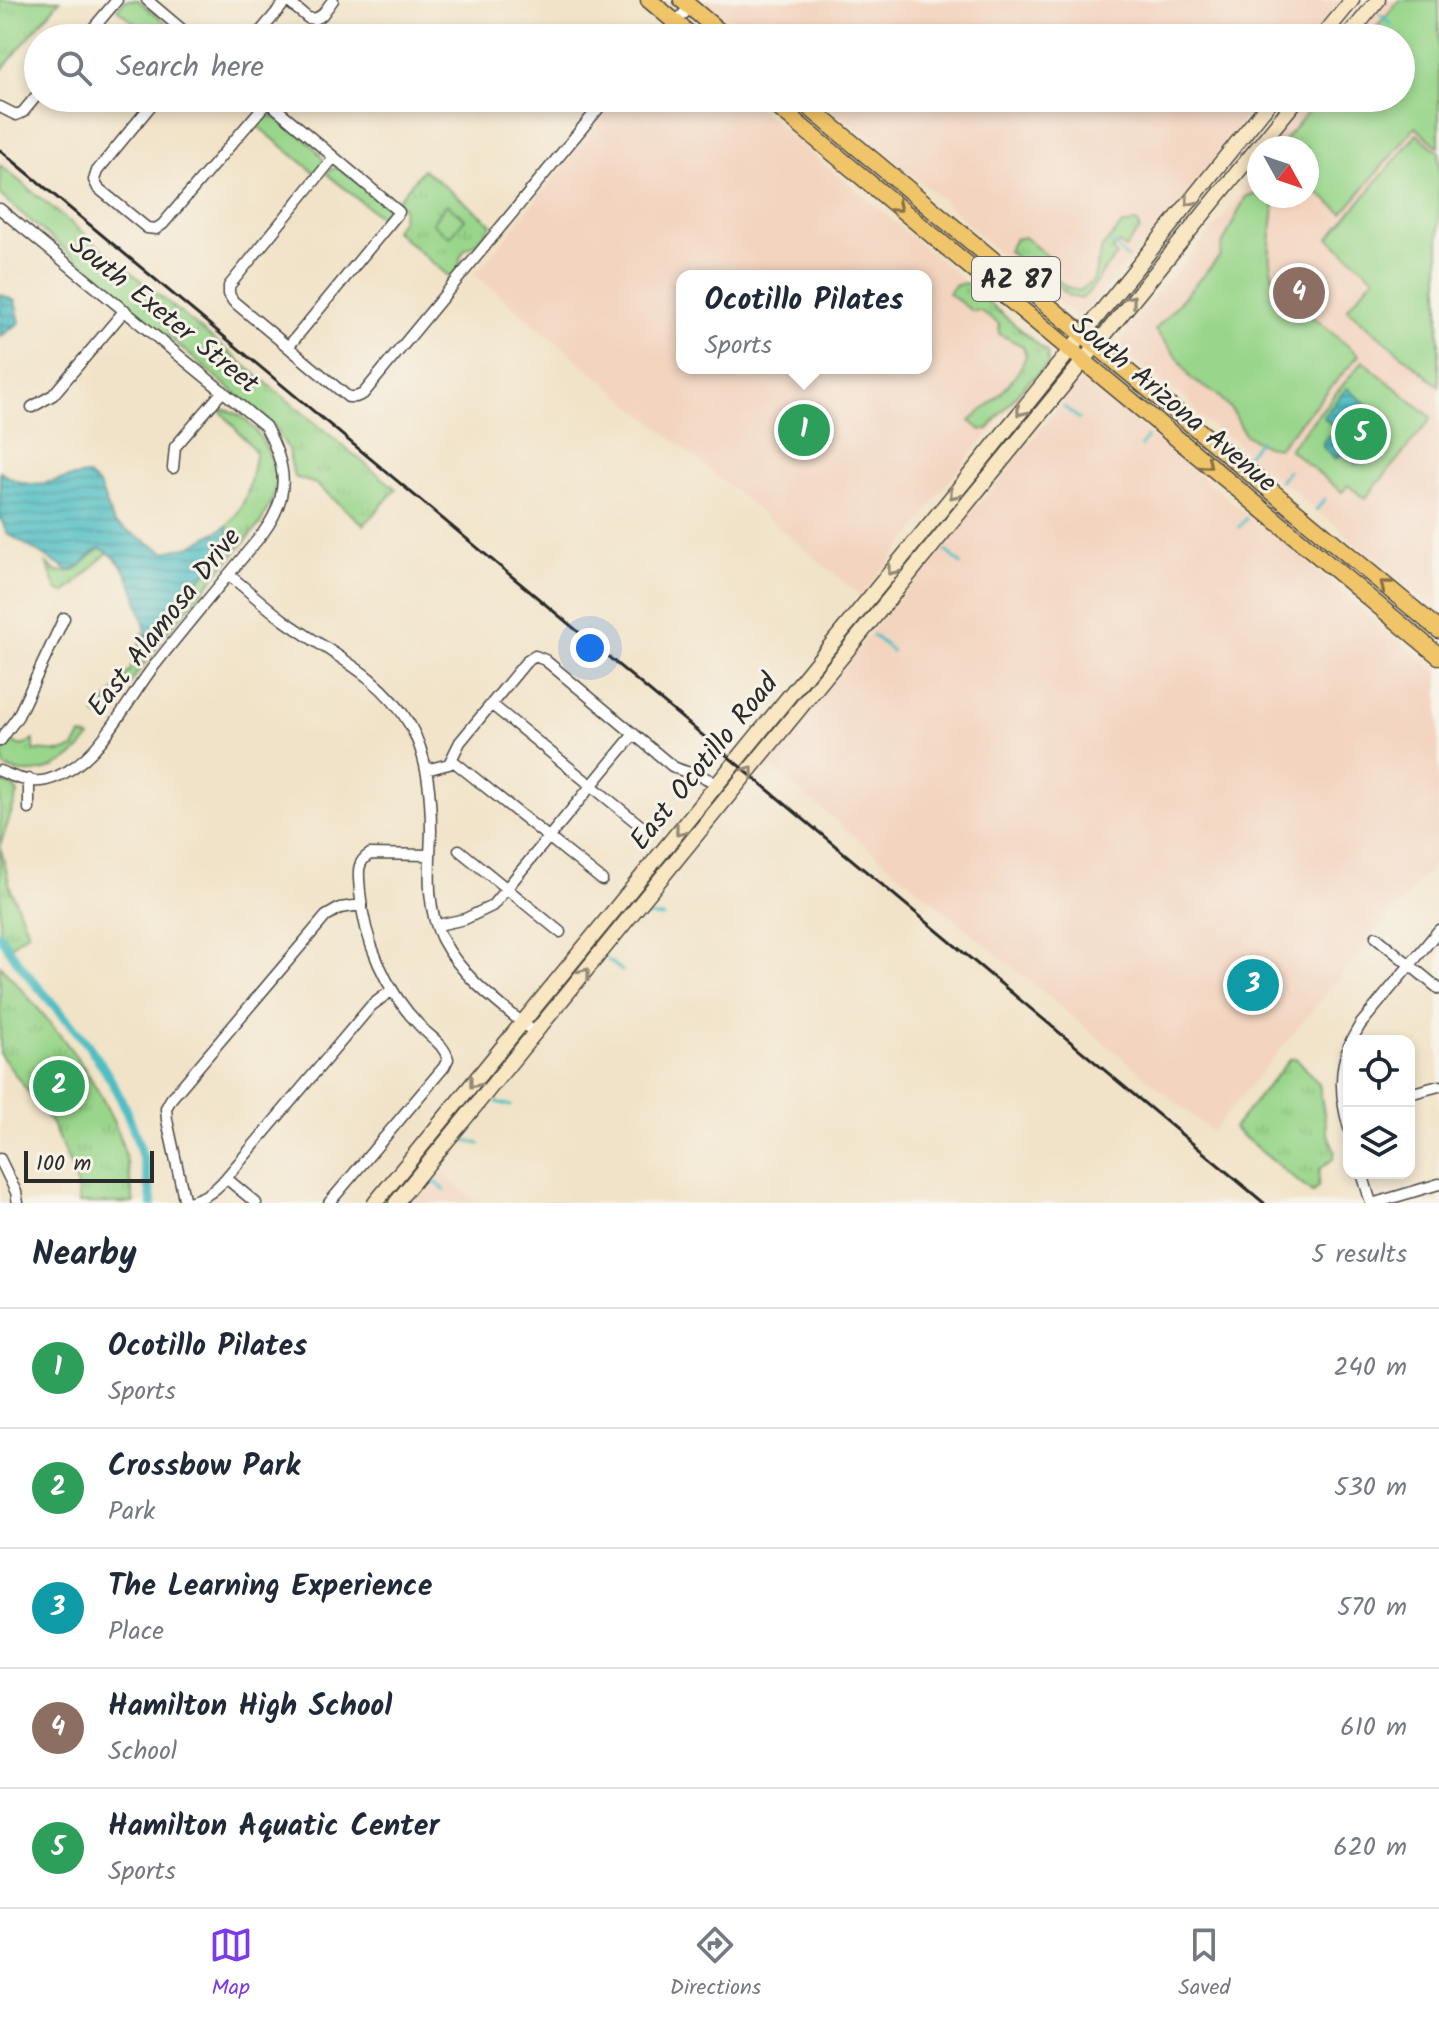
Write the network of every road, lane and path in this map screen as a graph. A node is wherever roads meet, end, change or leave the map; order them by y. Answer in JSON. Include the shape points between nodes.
{"nodes":[{"id":1,"x":117,"y":0,"type":"edge"},
{"id":2,"x":147,"y":0,"type":"edge"},
{"id":3,"x":286,"y":0,"type":"edge"},
{"id":4,"x":333,"y":0,"type":"edge"},
{"id":5,"x":649,"y":0,"type":"edge"},
{"id":6,"x":1352,"y":0,"type":"edge"},
{"id":7,"x":1378,"y":0,"type":"edge"},
{"id":8,"x":686,"y":4,"type":"edge"},
{"id":9,"x":676,"y":23,"type":"joint"},
{"id":10,"x":97,"y":24,"type":"edge"},
{"id":11,"x":175,"y":24,"type":"edge"},
{"id":12,"x":266,"y":24,"type":"edge"},
{"id":13,"x":710,"y":24,"type":"edge"},
{"id":14,"x":1332,"y":24,"type":"edge"},
{"id":15,"x":1358,"y":24,"type":"edge"},
{"id":16,"x":0,"y":107,"type":"edge"},
{"id":17,"x":24,"y":111,"type":"edge"},
{"id":18,"x":145,"y":112,"type":"edge"},
{"id":19,"x":256,"y":112,"type":"edge"},
{"id":20,"x":280,"y":112,"type":"edge"},
{"id":21,"x":595,"y":112,"type":"edge"},
{"id":22,"x":784,"y":112,"type":"edge"},
{"id":23,"x":815,"y":112,"type":"edge"},
{"id":24,"x":1262,"y":112,"type":"edge"},
{"id":25,"x":1286,"y":112,"type":"edge"},
{"id":26,"x":334,"y":157,"type":"junction"},
{"id":27,"x":0,"y":209,"type":"edge"},
{"id":28,"x":125,"y":310,"type":"junction"},
{"id":29,"x":1090,"y":339,"type":"junction"},
{"id":30,"x":288,"y":347,"type":"junction"},
{"id":31,"x":1076,"y":356,"type":"junction"},
{"id":32,"x":223,"y":391,"type":"junction"},
{"id":33,"x":32,"y":407,"type":"dead end"},
{"id":34,"x":173,"y":468,"type":"dead end"},
{"id":35,"x":282,"y":468,"type":"joint"},
{"id":36,"x":936,"y":516,"type":"junction"},
{"id":37,"x":948,"y":527,"type":"junction"},
{"id":38,"x":229,"y":575,"type":"junction"},
{"id":39,"x":64,"y":618,"type":"dead end"},
{"id":40,"x":1439,"y":630,"type":"edge"},
{"id":41,"x":1439,"y":656,"type":"edge"},
{"id":42,"x":491,"y":704,"type":"junction"},
{"id":43,"x":634,"y":734,"type":"junction"},
{"id":44,"x":0,"y":741,"type":"edge"},
{"id":45,"x":452,"y":760,"type":"junction"},
{"id":46,"x":426,"y":770,"type":"junction"},
{"id":47,"x":0,"y":771,"type":"edge"},
{"id":48,"x":29,"y":779,"type":"junction"},
{"id":49,"x":717,"y":785,"type":"junction"},
{"id":50,"x":591,"y":786,"type":"junction"},
{"id":51,"x":29,"y":809,"type":"dead end"},
{"id":52,"x":646,"y":830,"type":"dead end"},
{"id":53,"x":549,"y":837,"type":"junction"},
{"id":54,"x":459,"y":850,"type":"dead end"},
{"id":55,"x":429,"y":855,"type":"junction"},
{"id":56,"x":602,"y":880,"type":"dead end"},
{"id":57,"x":508,"y":889,"type":"junction"},
{"id":58,"x":361,"y":905,"type":"junction"},
{"id":59,"x":438,"y":925,"type":"junction"},
{"id":60,"x":1439,"y":930,"type":"edge"},
{"id":61,"x":560,"y":932,"type":"dead end"},
{"id":62,"x":1376,"y":937,"type":"dead end"},
{"id":63,"x":1411,"y":966,"type":"junction"},
{"id":64,"x":1439,"y":989,"type":"edge"},
{"id":65,"x":392,"y":990,"type":"junction"},
{"id":66,"x":523,"y":1023,"type":"junction"},
{"id":67,"x":535,"y":1033,"type":"junction"},
{"id":68,"x":1354,"y":1035,"type":"edge"},
{"id":69,"x":1439,"y":1086,"type":"edge"},
{"id":70,"x":1415,"y":1092,"type":"edge"},
{"id":71,"x":0,"y":1159,"type":"edge"},
{"id":72,"x":226,"y":1178,"type":"junction"},
{"id":73,"x":1364,"y":1179,"type":"edge"},
{"id":74,"x":1439,"y":1184,"type":"edge"},
{"id":75,"x":18,"y":1203,"type":"edge"},
{"id":76,"x":185,"y":1203,"type":"edge"},
{"id":77,"x":256,"y":1203,"type":"edge"},
{"id":78,"x":329,"y":1203,"type":"edge"},
{"id":79,"x":375,"y":1203,"type":"edge"},
{"id":80,"x":396,"y":1203,"type":"edge"},
{"id":81,"x":1373,"y":1203,"type":"edge"}],
"edges":[{"from":1,"to":10,"type":"street"},
{"from":2,"to":11,"type":"street"},
{"from":3,"to":4,"type":"street","via":[[314,19]]},
{"from":3,"to":12,"type":"street"},
{"from":5,"to":9,"type":"main road"},
{"from":6,"to":14,"type":"main road"},
{"from":7,"to":15,"type":"main road"},
{"from":8,"to":9,"type":"street"},
{"from":8,"to":13,"type":"main road"},
{"from":16,"to":17,"type":"street","via":[[16,115]]},
{"from":18,"to":19,"type":"street","via":[[94,180],[147,228],[156,229]]},
{"from":20,"to":26,"type":"street"},
{"from":21,"to":30,"type":"street","via":[[363,394],[348,397]]},
{"from":22,"to":31,"type":"main road","name":"South Arizona Avenue","number":"AZ 87","one_way":true},
{"from":23,"to":29,"type":"main road","name":"South Arizona Avenue","number":"AZ 87"},
{"from":24,"to":29,"type":"main road","one_way":true},
{"from":29,"to":25,"type":"main road","one_way":true},
{"from":26,"to":30,"type":"street","via":[[229,286],[233,301]]},
{"from":26,"to":30,"type":"street","via":[[399,212]]},
{"from":27,"to":28,"type":"street","name":"South Exeter Street"},
{"from":28,"to":32,"type":"street","name":"South Exeter Street"},
{"from":28,"to":33,"type":"street","via":[[53,395]]},
{"from":29,"to":31,"type":"main road"},
{"from":40,"to":29,"type":"main road","name":"South Arizona Avenue","number":"AZ 87","one_way":true},
{"from":31,"to":36,"type":"main road","name":"East Ocotillo Road","one_way":true},
{"from":31,"to":37,"type":"main road","name":"East Ocotillo Road"},
{"from":31,"to":41,"type":"main road","name":"South Arizona Avenue","number":"AZ 87","one_way":true},
{"from":32,"to":34,"type":"street","via":[[175,447]]},
{"from":32,"to":35,"type":"street","name":"South Exeter Street","via":[[265,426]]},
{"from":35,"to":38,"type":"street","name":"East Alamosa Drive","via":[[283,494],[276,514]]},
{"from":36,"to":37,"type":"main road"},
{"from":36,"to":49,"type":"main road","name":"East Ocotillo Road","one_way":true},
{"from":67,"to":37,"type":"main road","name":"East Ocotillo Road","one_way":true},
{"from":38,"to":46,"type":"street","via":[[376,683],[411,726]]},
{"from":38,"to":48,"type":"street","name":"East Alamosa Drive","via":[[91,752],[45,781]]},
{"from":39,"to":44,"type":"street","via":[[18,716]]},
{"from":42,"to":43,"type":"street","via":[[535,656]]},
{"from":42,"to":45,"type":"street"},
{"from":42,"to":50,"type":"street"},
{"from":43,"to":49,"type":"street","via":[[672,766],[703,774]]},
{"from":43,"to":50,"type":"street"},
{"from":45,"to":46,"type":"street"},
{"from":45,"to":53,"type":"street"},
{"from":46,"to":55,"type":"street"},
{"from":47,"to":48,"type":"street"},
{"from":48,"to":51,"type":"street"},
{"from":49,"to":66,"type":"main road","name":"East Ocotillo Road","one_way":true},
{"from":50,"to":52,"type":"street"},
{"from":50,"to":53,"type":"street"},
{"from":53,"to":56,"type":"street"},
{"from":53,"to":57,"type":"street"},
{"from":54,"to":57,"type":"street"},
{"from":55,"to":58,"type":"street","via":[[363,858],[358,870]]},
{"from":55,"to":59,"type":"street","via":[[430,896]]},
{"from":57,"to":59,"type":"street","via":[[481,913]]},
{"from":57,"to":61,"type":"street"},
{"from":58,"to":65,"type":"street","via":[[374,953]]},
{"from":58,"to":76,"type":"street","via":[[326,916],[171,1099],[167,1120]]},
{"from":59,"to":66,"type":"street","via":[[470,977]]},
{"from":60,"to":63,"type":"street"},
{"from":62,"to":63,"type":"street"},
{"from":63,"to":64,"type":"street"},
{"from":63,"to":68,"type":"street"},
{"from":65,"to":72,"type":"street","via":[[371,1006]]},
{"from":65,"to":78,"type":"street","via":[[448,1059]]},
{"from":66,"to":67,"type":"street"},
{"from":66,"to":79,"type":"main road","name":"East Ocotillo Road","one_way":true},
{"from":67,"to":80,"type":"main road","name":"East Ocotillo Road"},
{"from":69,"to":70,"type":"street"},
{"from":71,"to":75,"type":"street"},
{"from":72,"to":76,"type":"street","via":[[214,1193]]},
{"from":72,"to":77,"type":"street"},
{"from":73,"to":81,"type":"street"},
{"from":74,"to":81,"type":"street"}]}
